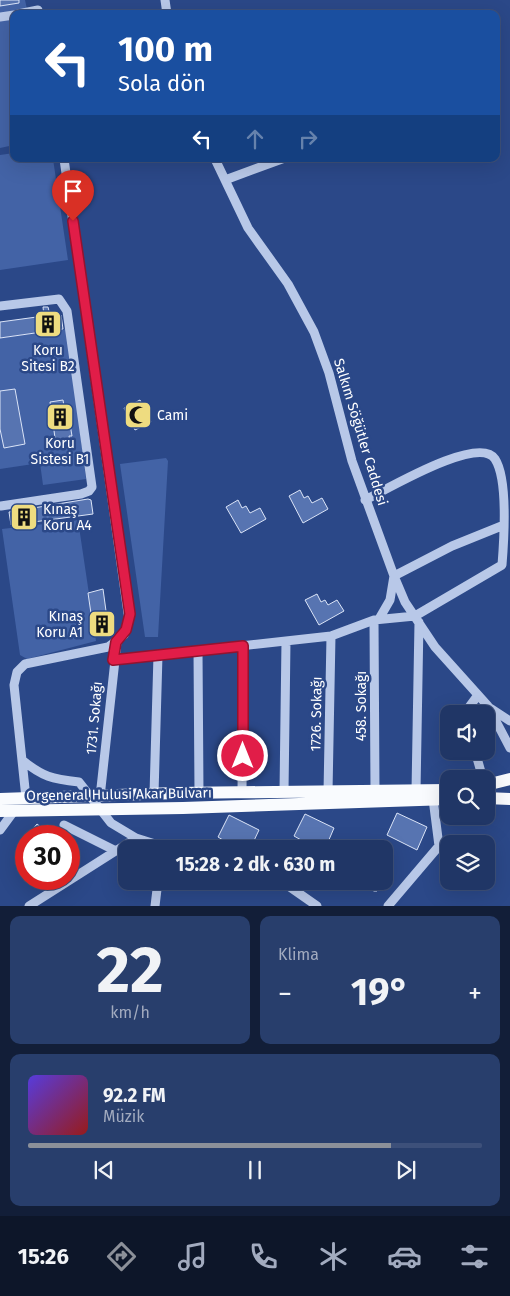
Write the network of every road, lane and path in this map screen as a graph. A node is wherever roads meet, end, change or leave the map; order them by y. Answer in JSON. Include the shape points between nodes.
{"nodes":[{"id":1,"x":64,"y":162,"type":"edge"},
{"id":2,"x":217,"y":162,"type":"edge"},
{"id":3,"x":274,"y":162,"type":"edge"},
{"id":4,"x":225,"y":180,"type":"junction"},
{"id":5,"x":0,"y":306,"type":"edge"},
{"id":6,"x":107,"y":459,"type":"junction"},
{"id":7,"x":89,"y":462,"type":"junction"},
{"id":8,"x":365,"y":500,"type":"junction"},
{"id":9,"x":1,"y":506,"type":"dead end"},
{"id":10,"x":504,"y":525,"type":"junction"},
{"id":11,"x":394,"y":576,"type":"junction"},
{"id":12,"x":417,"y":619,"type":"junction"},
{"id":13,"x":376,"y":620,"type":"junction"},
{"id":14,"x":331,"y":636,"type":"junction"},
{"id":15,"x":286,"y":641,"type":"junction"},
{"id":16,"x":116,"y":642,"type":"junction"},
{"id":17,"x":243,"y":646,"type":"junction"},
{"id":18,"x":198,"y":651,"type":"junction"},
{"id":19,"x":158,"y":655,"type":"junction"},
{"id":20,"x":113,"y":660,"type":"junction"},
{"id":21,"x":478,"y":695,"type":"junction"},
{"id":22,"x":471,"y":705,"type":"edge"},
{"id":23,"x":487,"y":705,"type":"edge"},
{"id":24,"x":495,"y":711,"type":"edge"},
{"id":25,"x":495,"y":719,"type":"edge"},
{"id":26,"x":510,"y":721,"type":"edge"},
{"id":27,"x":510,"y":748,"type":"edge"},
{"id":28,"x":22,"y":760,"type":"junction"},
{"id":29,"x":510,"y":779,"type":"edge"},
{"id":30,"x":495,"y":783,"type":"edge"},
{"id":31,"x":440,"y":790,"type":"edge"},
{"id":32,"x":416,"y":791,"type":"junction"},
{"id":33,"x":242,"y":792,"type":"junction"},
{"id":34,"x":284,"y":792,"type":"junction"},
{"id":35,"x":328,"y":792,"type":"junction"},
{"id":36,"x":375,"y":792,"type":"junction"},
{"id":37,"x":199,"y":793,"type":"junction"},
{"id":38,"x":154,"y":794,"type":"junction"},
{"id":39,"x":96,"y":797,"type":"junction"},
{"id":40,"x":26,"y":798,"type":"junction"},
{"id":41,"x":495,"y":798,"type":"edge"},
{"id":42,"x":0,"y":799,"type":"edge"},
{"id":43,"x":433,"y":799,"type":"junction"},
{"id":44,"x":440,"y":799,"type":"edge"},
{"id":45,"x":510,"y":799,"type":"edge"},
{"id":46,"x":101,"y":810,"type":"junction"},
{"id":47,"x":0,"y":811,"type":"edge"},
{"id":48,"x":14,"y":811,"type":"junction"},
{"id":49,"x":0,"y":830,"type":"edge"},
{"id":50,"x":80,"y":833,"type":"edge"},
{"id":51,"x":136,"y":838,"type":"junction"},
{"id":52,"x":142,"y":840,"type":"edge"},
{"id":53,"x":116,"y":851,"type":"junction"},
{"id":54,"x":157,"y":890,"type":"edge"},
{"id":55,"x":295,"y":890,"type":"edge"},
{"id":56,"x":29,"y":906,"type":"edge"},
{"id":57,"x":155,"y":906,"type":"edge"},
{"id":58,"x":317,"y":906,"type":"edge"},
{"id":59,"x":388,"y":906,"type":"edge"}],
"edges":[{"from":1,"to":6,"type":"street"},
{"from":2,"to":4,"type":"street","name":"Salkım Söğütler Caddesi"},
{"from":3,"to":4,"type":"street"},
{"from":4,"to":8,"type":"street","name":"Salkım Söğütler Caddesi","via":[[248,228],[292,290],[314,332]]},
{"from":5,"to":7,"type":"street","via":[[47,299],[59,299],[64,304]]},
{"from":6,"to":7,"type":"street"},
{"from":6,"to":16,"type":"street","via":[[130,614],[126,630]]},
{"from":7,"to":9,"type":"street","via":[[92,487],[89,491]]},
{"from":8,"to":10,"type":"street","via":[[441,462],[470,452],[484,452],[496,459],[501,478]]},
{"from":8,"to":11,"type":"street","name":"Salkım Söğütler Caddesi"},
{"from":10,"to":11,"type":"street","via":[[445,549]]},
{"from":10,"to":12,"type":"street","via":[[502,565]]},
{"from":11,"to":12,"type":"street","name":"Salkım Söğütler Caddesi","via":[[405,602]]},
{"from":11,"to":13,"type":"street","via":[[390,600]]},
{"from":12,"to":13,"type":"street"},
{"from":12,"to":21,"type":"street","name":"Salkım Söğütler Caddesi","via":[[435,647]]},
{"from":12,"to":32,"type":"street"},
{"from":13,"to":14,"type":"street"},
{"from":13,"to":36,"type":"street","name":"458. Sokağı"},
{"from":14,"to":15,"type":"street"},
{"from":14,"to":35,"type":"street","name":"1726. Sokağı"},
{"from":15,"to":17,"type":"street"},
{"from":15,"to":34,"type":"street"},
{"from":16,"to":20,"type":"street","name":"1731. Sokağı"},
{"from":16,"to":28,"type":"street","via":[[99,649],[25,664],[19,669],[14,685]]},
{"from":17,"to":18,"type":"street"},
{"from":17,"to":33,"type":"street"},
{"from":18,"to":19,"type":"street"},
{"from":18,"to":37,"type":"street"},
{"from":19,"to":20,"type":"street"},
{"from":19,"to":38,"type":"street"},
{"from":20,"to":39,"type":"street","name":"1731. Sokağı"},
{"from":21,"to":22,"type":"street"},
{"from":21,"to":23,"type":"street","name":"Salkım Söğütler Caddesi"},
{"from":24,"to":26,"type":"street","name":"Salkım Söğütler Caddesi"},
{"from":25,"to":27,"type":"street","name":"Salkım Söğütler Caddesi"},
{"from":28,"to":39,"type":"street","via":[[52,779],[79,782]]},
{"from":28,"to":40,"type":"street"},
{"from":29,"to":30,"type":"main road"},
{"from":31,"to":32,"type":"main road","name":"Orgeneral Hulusi Akar Bulvarı"},
{"from":32,"to":36,"type":"main road","name":"Orgeneral Hulusi Akar Bulvarı"},
{"from":33,"to":34,"type":"main road","name":"Orgeneral Hulusi Akar Bulvarı"},
{"from":33,"to":37,"type":"main road","name":"Orgeneral Hulusi Akar Bulvarı"},
{"from":34,"to":35,"type":"main road","name":"Orgeneral Hulusi Akar Bulvarı"},
{"from":35,"to":36,"type":"main road","name":"Orgeneral Hulusi Akar Bulvarı"},
{"from":37,"to":38,"type":"main road","name":"Orgeneral Hulusi Akar Bulvarı"},
{"from":38,"to":39,"type":"main road","name":"Orgeneral Hulusi Akar Bulvarı"},
{"from":39,"to":40,"type":"main road","name":"Orgeneral Hulusi Akar Bulvarı"},
{"from":39,"to":46,"type":"street"},
{"from":40,"to":42,"type":"main road","name":"Orgeneral Hulusi Akar Bulvarı"},
{"from":41,"to":45,"type":"main road"},
{"from":43,"to":44,"type":"main road","name":"Orgeneral Hulusi Akar Bulvarı"},
{"from":43,"to":46,"type":"main road","name":"Orgeneral Hulusi Akar Bulvarı"},
{"from":43,"to":59,"type":"street","via":[[439,846]]},
{"from":46,"to":48,"type":"main road","name":"Orgeneral Hulusi Akar Bulvarı"},
{"from":46,"to":51,"type":"street","via":[[111,823]]},
{"from":47,"to":48,"type":"main road","name":"Orgeneral Hulusi Akar Bulvarı"},
{"from":48,"to":49,"type":"street"},
{"from":50,"to":53,"type":"street"},
{"from":51,"to":52,"type":"street"},
{"from":51,"to":53,"type":"street"},
{"from":53,"to":56,"type":"street"},
{"from":54,"to":57,"type":"street"},
{"from":55,"to":58,"type":"street"}]}
